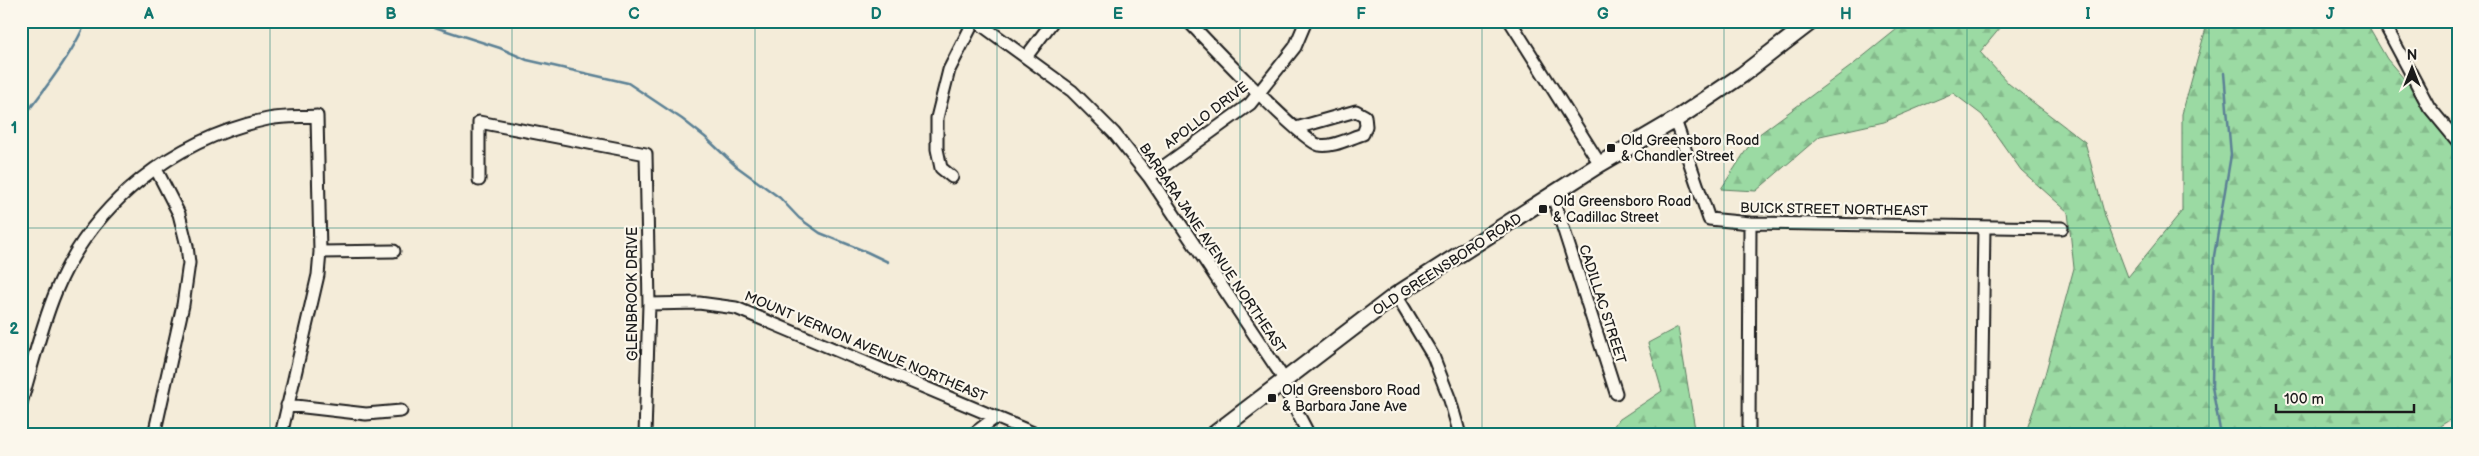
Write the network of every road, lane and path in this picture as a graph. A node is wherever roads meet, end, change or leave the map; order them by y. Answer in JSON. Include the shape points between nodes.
{"nodes":[{"id":1,"x":975,"y":21,"type":"edge"},
{"id":2,"x":1053,"y":21,"type":"edge"},
{"id":3,"x":1306,"y":21,"type":"edge"},
{"id":4,"x":1510,"y":21,"type":"edge"},
{"id":5,"x":1812,"y":21,"type":"edge"},
{"id":6,"x":2383,"y":21,"type":"edge"},
{"id":7,"x":1188,"y":22,"type":"edge"},
{"id":8,"x":1026,"y":57,"type":"junction"},
{"id":9,"x":1259,"y":94,"type":"junction"},
{"id":10,"x":1675,"y":120,"type":"junction"},
{"id":11,"x":1296,"y":128,"type":"junction"},
{"id":12,"x":2458,"y":142,"type":"edge"},
{"id":13,"x":1600,"y":164,"type":"junction"},
{"id":14,"x":156,"y":169,"type":"junction"},
{"id":15,"x":952,"y":177,"type":"dead end"},
{"id":16,"x":1149,"y":177,"type":"junction"},
{"id":17,"x":479,"y":180,"type":"dead end"},
{"id":18,"x":1553,"y":196,"type":"junction"},
{"id":19,"x":1750,"y":222,"type":"junction"},
{"id":20,"x":1984,"y":227,"type":"junction"},
{"id":21,"x":2062,"y":228,"type":"dead end"},
{"id":22,"x":394,"y":251,"type":"dead end"},
{"id":23,"x":320,"y":252,"type":"junction"},
{"id":24,"x":1396,"y":295,"type":"junction"},
{"id":25,"x":649,"y":304,"type":"junction"},
{"id":26,"x":1284,"y":379,"type":"junction"},
{"id":27,"x":1616,"y":393,"type":"dead end"},
{"id":28,"x":21,"y":403,"type":"edge"},
{"id":29,"x":287,"y":405,"type":"junction"},
{"id":30,"x":401,"y":411,"type":"dead end"},
{"id":31,"x":996,"y":417,"type":"junction"},
{"id":32,"x":154,"y":435,"type":"edge"},
{"id":33,"x":281,"y":435,"type":"edge"},
{"id":34,"x":645,"y":435,"type":"edge"},
{"id":35,"x":972,"y":435,"type":"edge"},
{"id":36,"x":1038,"y":435,"type":"edge"},
{"id":37,"x":1213,"y":435,"type":"edge"},
{"id":38,"x":1309,"y":435,"type":"edge"},
{"id":39,"x":1460,"y":435,"type":"edge"},
{"id":40,"x":1749,"y":435,"type":"edge"},
{"id":41,"x":1981,"y":435,"type":"edge"}],
"edges":[{"from":1,"to":8,"type":"street","name":"BARBARA JANE AVENUE NORTHEAST"},
{"from":1,"to":15,"type":"street","via":[[949,70],[938,118],[937,149],[941,168]]},
{"from":2,"to":8,"type":"street"},
{"from":3,"to":9,"type":"street","name":"APOLLO DRIVE","via":[[1295,46]]},
{"from":4,"to":13,"type":"street"},
{"from":5,"to":10,"type":"street","name":"OLD GREENSBORO ROAD","via":[[1742,75]]},
{"from":6,"to":12,"type":"street","via":[[2429,107]]},
{"from":7,"to":9,"type":"street"},
{"from":8,"to":16,"type":"street","name":"BARBARA JANE AVENUE NORTHEAST","via":[[1072,91],[1114,133]]},
{"from":9,"to":11,"type":"street"},
{"from":9,"to":16,"type":"street","name":"APOLLO DRIVE","via":[[1250,104]]},
{"from":10,"to":13,"type":"street","name":"OLD GREENSBORO ROAD"},
{"from":10,"to":19,"type":"street","name":"BUICK STREET NORTHEAST","via":[[1709,219]]},
{"from":11,"to":11,"type":"street","via":[[1356,111],[1365,116],[1363,134],[1325,146],[1316,145]]},
{"from":13,"to":18,"type":"street","name":"OLD GREENSBORO ROAD"},
{"from":14,"to":23,"type":"street","via":[[191,146],[232,129],[271,119],[318,116]]},
{"from":14,"to":28,"type":"street","via":[[111,205],[67,267],[47,313]]},
{"from":14,"to":32,"type":"street","via":[[179,214],[189,263]]},
{"from":16,"to":26,"type":"street","name":"BARBARA JANE AVENUE NORTHEAST"},
{"from":17,"to":25,"type":"street","name":"GLENBROOK DRIVE","via":[[479,122],[646,154]]},
{"from":18,"to":24,"type":"street","name":"OLD GREENSBORO ROAD"},
{"from":18,"to":27,"type":"street","name":"CADILLAC STREET"},
{"from":19,"to":20,"type":"street","name":"BUICK STREET NORTHEAST"},
{"from":19,"to":40,"type":"street"},
{"from":20,"to":21,"type":"street","name":"BUICK STREET NORTHEAST"},
{"from":20,"to":41,"type":"street"},
{"from":22,"to":23,"type":"street"},
{"from":23,"to":29,"type":"street","via":[[318,275]]},
{"from":24,"to":26,"type":"street","name":"OLD GREENSBORO ROAD"},
{"from":24,"to":39,"type":"street","via":[[1433,356]]},
{"from":25,"to":31,"type":"street","name":"MOUNT VERNON AVENUE NORTHEAST","via":[[699,302],[736,308]]},
{"from":25,"to":34,"type":"street","name":"GLENBROOK DRIVE"},
{"from":26,"to":37,"type":"street","name":"OLD GREENSBORO ROAD"},
{"from":26,"to":38,"type":"street","name":"BARBARA JANE AVENUE NORTHEAST","via":[[1286,391]]},
{"from":29,"to":30,"type":"street","via":[[366,414]]},
{"from":29,"to":33,"type":"street"},
{"from":31,"to":35,"type":"street"},
{"from":31,"to":36,"type":"street","name":"MOUNT VERNON AVENUE NORTHEAST"}]}
